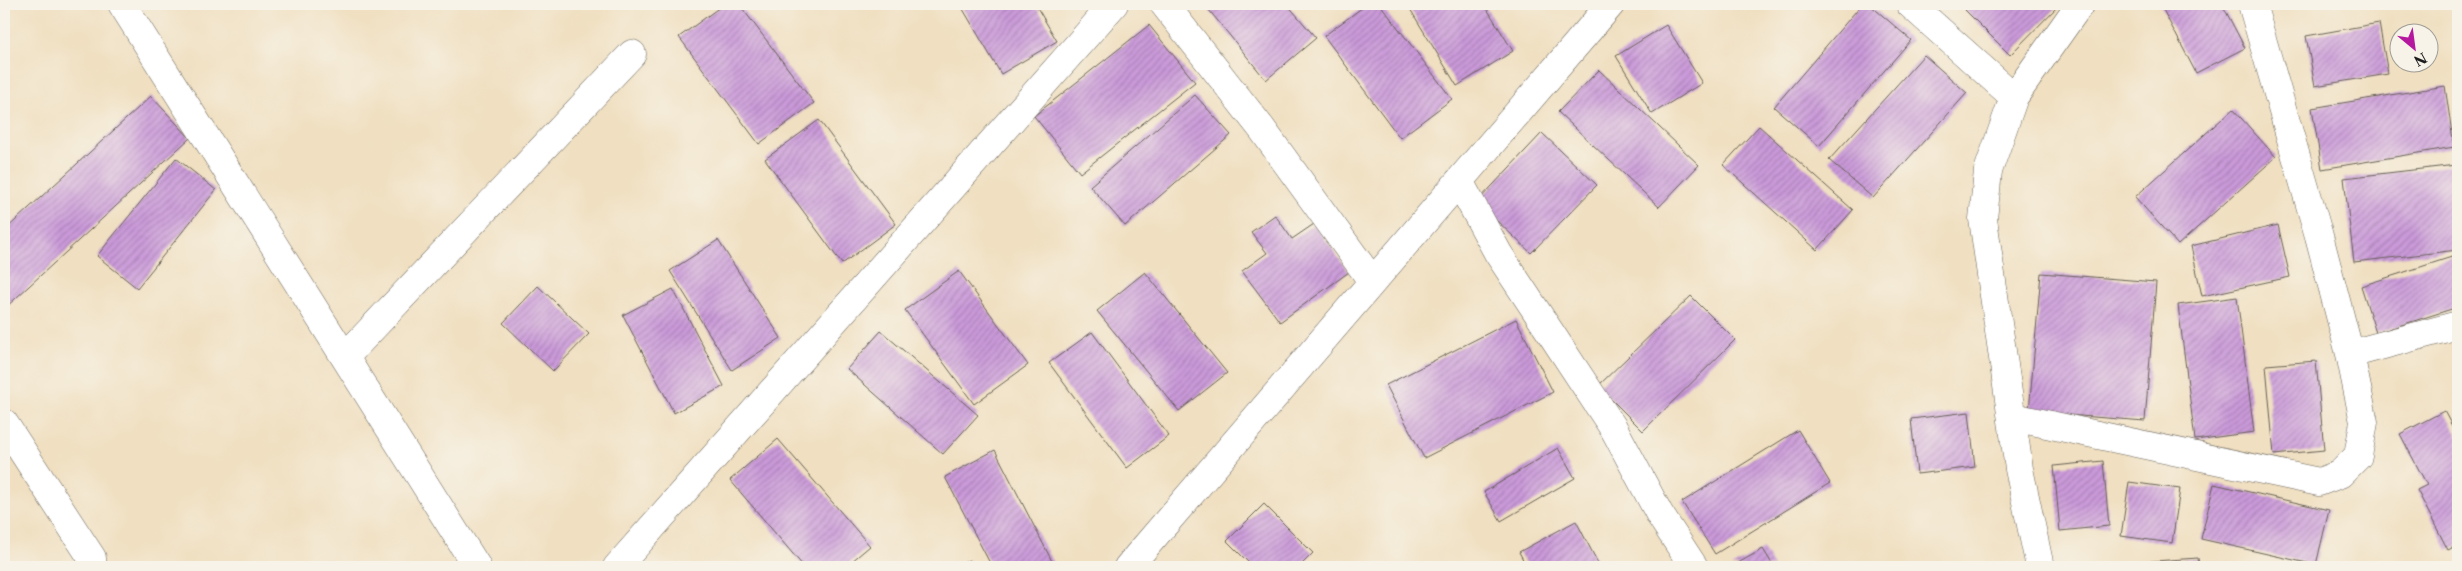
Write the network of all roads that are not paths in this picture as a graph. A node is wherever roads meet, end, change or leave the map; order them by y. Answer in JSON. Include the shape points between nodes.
{"nodes":[{"id":1,"x":122,"y":4,"type":"edge"},
{"id":2,"x":1114,"y":4,"type":"edge"},
{"id":3,"x":1164,"y":4,"type":"edge"},
{"id":4,"x":1611,"y":4,"type":"edge"},
{"id":5,"x":1910,"y":4,"type":"edge"},
{"id":6,"x":2080,"y":4,"type":"edge"},
{"id":7,"x":2252,"y":4,"type":"edge"},
{"id":8,"x":632,"y":54,"type":"dead end"},
{"id":9,"x":2014,"y":97,"type":"junction"},
{"id":10,"x":1459,"y":181,"type":"junction"},
{"id":11,"x":1372,"y":280,"type":"junction"},
{"id":12,"x":2458,"y":325,"type":"edge"},
{"id":13,"x":2350,"y":354,"type":"junction"},
{"id":14,"x":345,"y":357,"type":"junction"},
{"id":15,"x":2012,"y":417,"type":"junction"},
{"id":16,"x":4,"y":423,"type":"edge"},
{"id":17,"x":92,"y":567,"type":"edge"},
{"id":18,"x":477,"y":567,"type":"edge"},
{"id":19,"x":617,"y":567,"type":"edge"},
{"id":20,"x":1128,"y":567,"type":"edge"},
{"id":21,"x":1694,"y":567,"type":"edge"},
{"id":22,"x":2040,"y":567,"type":"edge"}],
"edges":[{"from":1,"to":14,"type":"street"},
{"from":2,"to":19,"type":"street"},
{"from":3,"to":11,"type":"street","via":[[1262,129]]},
{"from":4,"to":10,"type":"street"},
{"from":5,"to":9,"type":"street"},
{"from":6,"to":9,"type":"street"},
{"from":7,"to":13,"type":"street"},
{"from":8,"to":14,"type":"street"},
{"from":9,"to":15,"type":"street","via":[[1988,171],[1983,219]]},
{"from":10,"to":11,"type":"street"},
{"from":10,"to":21,"type":"street","via":[[1498,253],[1614,429],[1660,515]]},
{"from":11,"to":20,"type":"street"},
{"from":12,"to":13,"type":"street"},
{"from":13,"to":15,"type":"street","via":[[2364,422],[2358,456],[2340,474],[2319,482]]},
{"from":14,"to":18,"type":"street"},
{"from":15,"to":22,"type":"street","via":[[2019,469]]},
{"from":16,"to":17,"type":"street","via":[[92,558]]}]}
